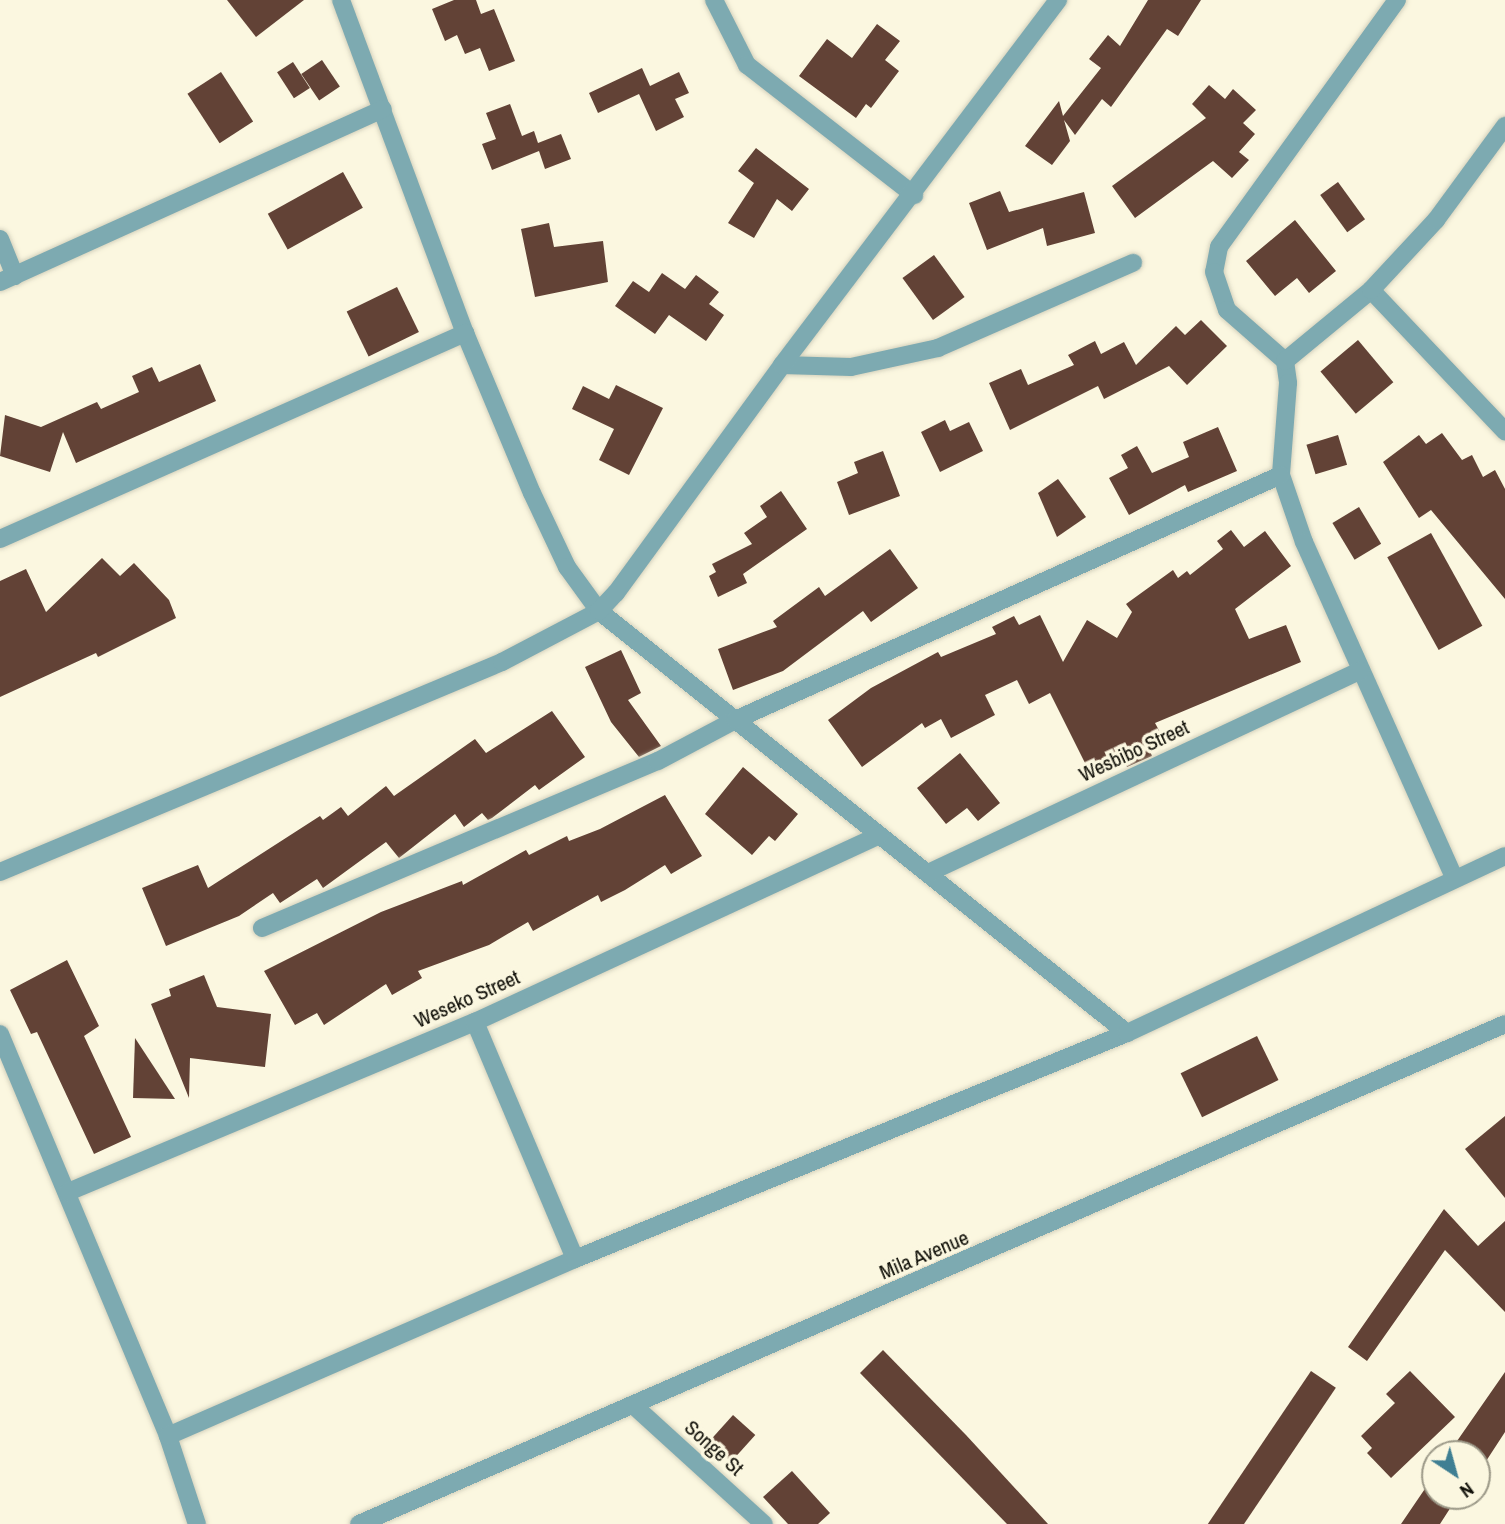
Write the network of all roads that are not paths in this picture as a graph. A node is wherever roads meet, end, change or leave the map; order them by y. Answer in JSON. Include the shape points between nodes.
{"nodes":[{"id":1,"x":341,"y":0,"type":"edge"},
{"id":2,"x":714,"y":0,"type":"edge"},
{"id":3,"x":1058,"y":0,"type":"edge"},
{"id":4,"x":1397,"y":0,"type":"edge"},
{"id":5,"x":383,"y":109,"type":"junction"},
{"id":6,"x":1505,"y":126,"type":"edge"},
{"id":7,"x":914,"y":195,"type":"junction"},
{"id":8,"x":0,"y":239,"type":"edge"},
{"id":9,"x":1133,"y":263,"type":"dead end"},
{"id":10,"x":8,"y":279,"type":"edge"},
{"id":11,"x":1371,"y":290,"type":"junction"},
{"id":12,"x":465,"y":333,"type":"junction"},
{"id":13,"x":1285,"y":361,"type":"junction"},
{"id":14,"x":782,"y":365,"type":"junction"},
{"id":15,"x":1505,"y":431,"type":"edge"},
{"id":16,"x":1281,"y":475,"type":"junction"},
{"id":17,"x":0,"y":539,"type":"edge"},
{"id":18,"x":599,"y":611,"type":"junction"},
{"id":19,"x":1360,"y":671,"type":"junction"},
{"id":20,"x":736,"y":720,"type":"junction"},
{"id":21,"x":879,"y":835,"type":"junction"},
{"id":22,"x":1505,"y":856,"type":"edge"},
{"id":23,"x":0,"y":872,"type":"edge"},
{"id":24,"x":928,"y":873,"type":"junction"},
{"id":25,"x":1454,"y":878,"type":"junction"},
{"id":26,"x":262,"y":928,"type":"dead end"},
{"id":27,"x":475,"y":1022,"type":"junction"},
{"id":28,"x":1505,"y":1024,"type":"edge"},
{"id":29,"x":1127,"y":1033,"type":"junction"},
{"id":30,"x":0,"y":1034,"type":"edge"},
{"id":31,"x":68,"y":1192,"type":"junction"},
{"id":32,"x":575,"y":1259,"type":"junction"},
{"id":33,"x":634,"y":1405,"type":"junction"},
{"id":34,"x":168,"y":1436,"type":"junction"},
{"id":35,"x":197,"y":1524,"type":"edge"},
{"id":36,"x":359,"y":1524,"type":"edge"},
{"id":37,"x":764,"y":1524,"type":"edge"}],
"edges":[{"from":1,"to":5,"type":"street"},
{"from":2,"to":7,"type":"street","via":[[747,65]]},
{"from":3,"to":7,"type":"street"},
{"from":4,"to":13,"type":"street","via":[[1219,247],[1214,272],[1227,310]]},
{"from":5,"to":10,"type":"street"},
{"from":5,"to":12,"type":"street"},
{"from":6,"to":11,"type":"street","via":[[1436,220]]},
{"from":7,"to":14,"type":"street"},
{"from":8,"to":10,"type":"street"},
{"from":9,"to":14,"type":"street","via":[[938,348],[851,367]]},
{"from":11,"to":13,"type":"street"},
{"from":11,"to":15,"type":"street"},
{"from":12,"to":17,"type":"street"},
{"from":12,"to":18,"type":"street","via":[[562,555]]},
{"from":13,"to":16,"type":"street","via":[[1288,383]]},
{"from":14,"to":18,"type":"street"},
{"from":16,"to":19,"type":"street","via":[[1304,542]]},
{"from":16,"to":20,"type":"street"},
{"from":18,"to":20,"type":"street"},
{"from":18,"to":23,"type":"street","via":[[502,662]]},
{"from":19,"to":24,"type":"street","name":"Wesbibo Street"},
{"from":19,"to":25,"type":"street"},
{"from":20,"to":21,"type":"street"},
{"from":20,"to":26,"type":"street","via":[[658,761]]},
{"from":21,"to":24,"type":"street"},
{"from":21,"to":27,"type":"street","name":"Weseko Street"},
{"from":22,"to":25,"type":"street"},
{"from":24,"to":29,"type":"street"},
{"from":25,"to":29,"type":"street"},
{"from":27,"to":31,"type":"street","name":"Weseko Street"},
{"from":27,"to":32,"type":"street"},
{"from":28,"to":33,"type":"street","name":"Mila Avenue"},
{"from":29,"to":32,"type":"street"},
{"from":30,"to":31,"type":"street"},
{"from":31,"to":34,"type":"street"},
{"from":32,"to":34,"type":"street"},
{"from":33,"to":36,"type":"street","name":"Mila Avenue"},
{"from":33,"to":37,"type":"street","name":"Songe St"},
{"from":34,"to":35,"type":"street"}]}
